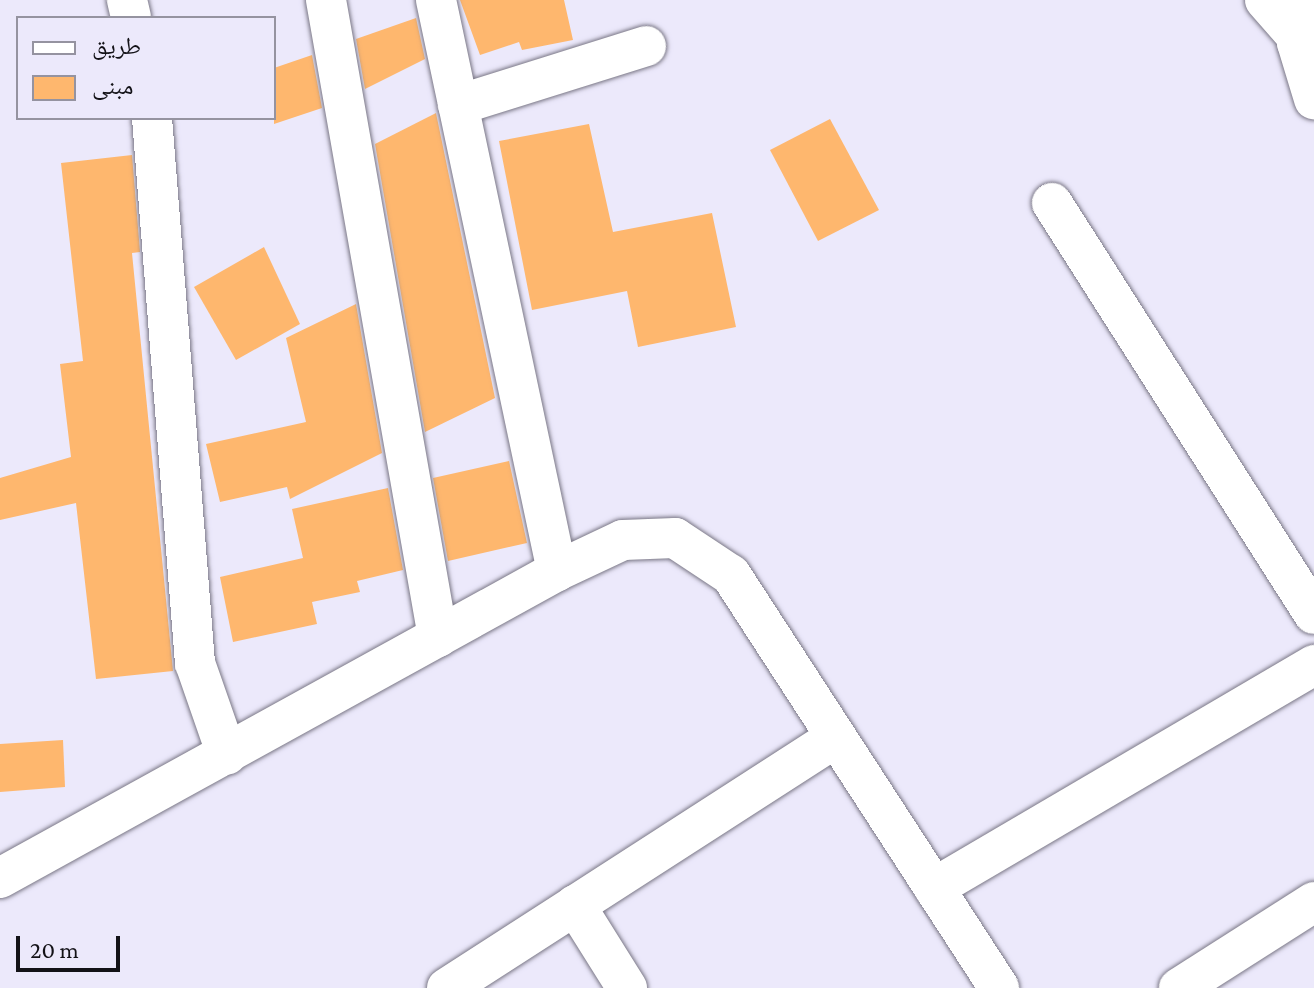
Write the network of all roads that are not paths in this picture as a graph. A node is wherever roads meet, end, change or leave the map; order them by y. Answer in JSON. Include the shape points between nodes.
{"nodes":[{"id":1,"x":326,"y":0,"type":"edge"},
{"id":2,"x":436,"y":0,"type":"edge"},
{"id":3,"x":1265,"y":0,"type":"edge"},
{"id":4,"x":1299,"y":0,"type":"edge"},
{"id":5,"x":646,"y":46,"type":"dead end"},
{"id":6,"x":1305,"y":48,"type":"edge"},
{"id":7,"x":1314,"y":99,"type":"edge"},
{"id":8,"x":458,"y":105,"type":"junction"},
{"id":9,"x":152,"y":120,"type":"edge"},
{"id":10,"x":1052,"y":203,"type":"dead end"},
{"id":11,"x":557,"y":571,"type":"junction"},
{"id":12,"x":1314,"y":614,"type":"edge"},
{"id":13,"x":438,"y":637,"type":"junction"},
{"id":14,"x":1314,"y":665,"type":"edge"},
{"id":15,"x":833,"y":739,"type":"junction"},
{"id":16,"x":227,"y":755,"type":"junction"},
{"id":17,"x":0,"y":878,"type":"edge"},
{"id":18,"x":934,"y":888,"type":"junction"},
{"id":19,"x":1314,"y":902,"type":"edge"},
{"id":20,"x":575,"y":905,"type":"junction"},
{"id":21,"x":447,"y":988,"type":"edge"},
{"id":22,"x":627,"y":988,"type":"edge"},
{"id":23,"x":999,"y":988,"type":"edge"},
{"id":24,"x":1179,"y":988,"type":"edge"}],
"edges":[{"from":1,"to":13,"type":"street"},
{"from":2,"to":8,"type":"street"},
{"from":3,"to":6,"type":"street"},
{"from":4,"to":6,"type":"street"},
{"from":5,"to":8,"type":"street"},
{"from":6,"to":7,"type":"street"},
{"from":8,"to":11,"type":"street"},
{"from":9,"to":16,"type":"street","via":[[195,663]]},
{"from":10,"to":12,"type":"street"},
{"from":11,"to":13,"type":"street"},
{"from":11,"to":15,"type":"street","via":[[623,540],[675,538],[705,552],[731,575]]},
{"from":13,"to":16,"type":"street"},
{"from":14,"to":18,"type":"street"},
{"from":15,"to":18,"type":"street"},
{"from":15,"to":20,"type":"street"},
{"from":16,"to":17,"type":"street"},
{"from":18,"to":23,"type":"street"},
{"from":19,"to":24,"type":"street"},
{"from":20,"to":21,"type":"street"},
{"from":20,"to":22,"type":"street"}]}
